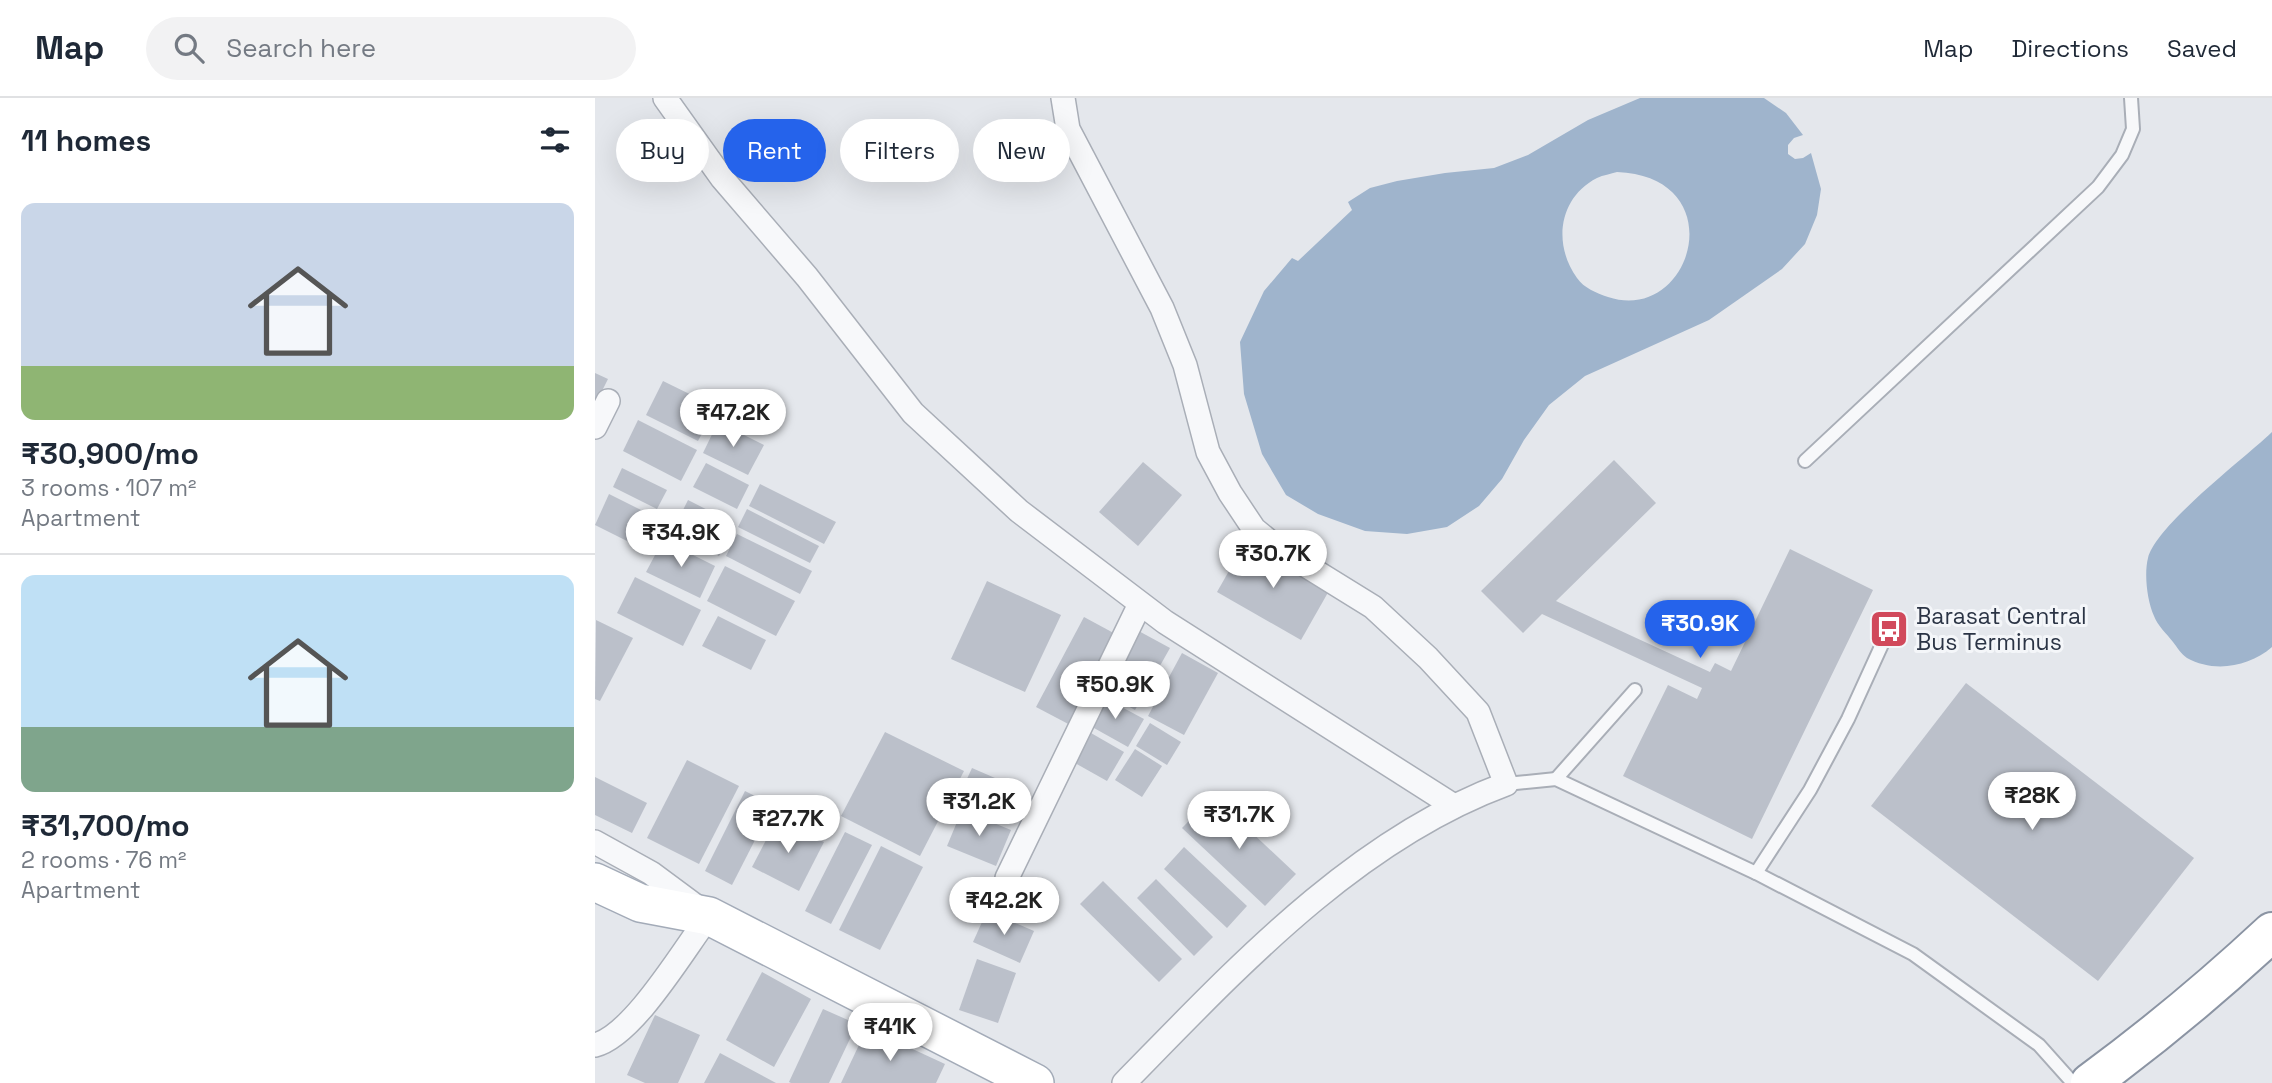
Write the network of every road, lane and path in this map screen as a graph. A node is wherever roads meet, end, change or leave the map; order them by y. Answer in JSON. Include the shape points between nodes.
{"nodes":[{"id":1,"x":665,"y":98,"type":"edge"},
{"id":2,"x":1063,"y":98,"type":"edge"},
{"id":3,"x":2131,"y":98,"type":"edge"},
{"id":4,"x":608,"y":401,"type":"dead end"},
{"id":5,"x":595,"y":427,"type":"edge"},
{"id":6,"x":1805,"y":461,"type":"dead end"},
{"id":7,"x":1140,"y":604,"type":"junction"},
{"id":8,"x":1889,"y":629,"type":"dead end"},
{"id":9,"x":1635,"y":690,"type":"dead end"},
{"id":10,"x":1556,"y":779,"type":"junction"},
{"id":11,"x":1506,"y":784,"type":"junction"},
{"id":12,"x":1454,"y":806,"type":"junction"},
{"id":13,"x":595,"y":842,"type":"edge"},
{"id":14,"x":1756,"y":873,"type":"junction"},
{"id":15,"x":1007,"y":878,"type":"dead end"},
{"id":16,"x":595,"y":882,"type":"edge"},
{"id":17,"x":709,"y":916,"type":"junction"},
{"id":18,"x":2272,"y":932,"type":"edge"},
{"id":19,"x":595,"y":1045,"type":"edge"},
{"id":20,"x":1011,"y":1078,"type":"edge"},
{"id":21,"x":1124,"y":1083,"type":"edge"},
{"id":22,"x":2073,"y":1083,"type":"edge"},
{"id":23,"x":2090,"y":1083,"type":"edge"}],
"edges":[{"from":1,"to":7,"type":"street","via":[[722,178],[807,277],[913,413],[1019,511]]},
{"from":2,"to":11,"type":"street","via":[[1068,129],[1175,337],[1209,452],[1230,493],[1254,529],[1373,607],[1428,658],[1478,712]]},
{"from":3,"to":6,"type":"lane","via":[[2133,129],[2122,155],[2098,187]]},
{"from":4,"to":5,"type":"street"},
{"from":7,"to":12,"type":"street"},
{"from":7,"to":15,"type":"street"},
{"from":8,"to":14,"type":"lane","via":[[1816,778]]},
{"from":9,"to":10,"type":"lane"},
{"from":10,"to":11,"type":"lane"},
{"from":10,"to":14,"type":"lane"},
{"from":11,"to":12,"type":"street"},
{"from":12,"to":21,"type":"street","via":[[1384,847],[1288,922]]},
{"from":13,"to":17,"type":"street","via":[[651,873]]},
{"from":14,"to":22,"type":"lane","via":[[1913,954],[2039,1045]]},
{"from":16,"to":17,"type":"main road","via":[[640,903]]},
{"from":17,"to":19,"type":"street","via":[[636,1017],[608,1042]]},
{"from":17,"to":20,"type":"main road"},
{"from":18,"to":23,"type":"highway","via":[[2205,994]]}]}
